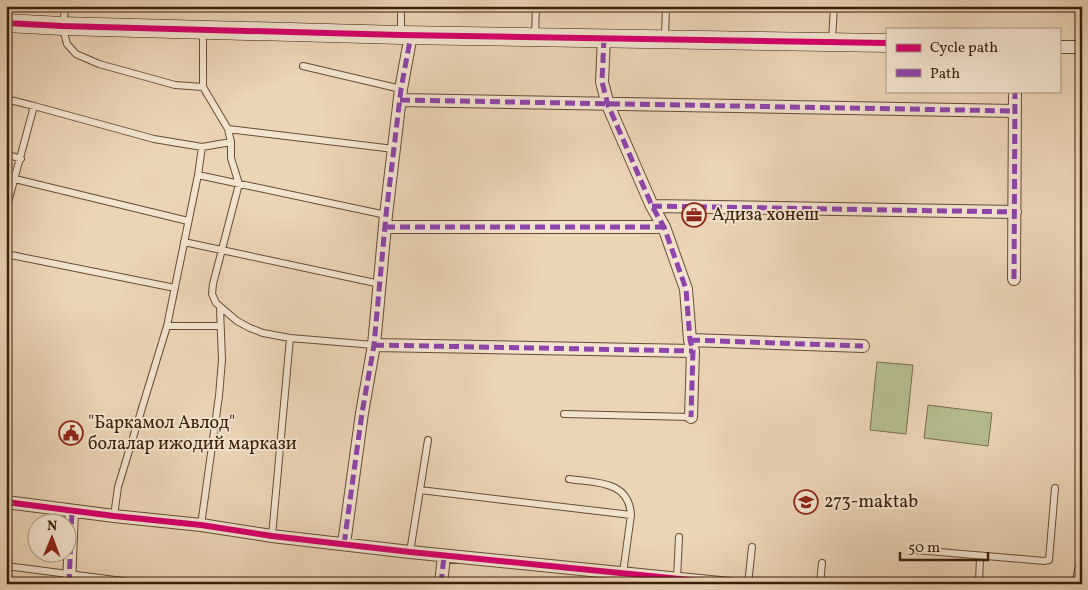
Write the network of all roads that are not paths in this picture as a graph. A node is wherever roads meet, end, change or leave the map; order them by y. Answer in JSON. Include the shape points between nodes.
{"nodes":[{"id":1,"x":66,"y":6,"type":"edge"},
{"id":2,"x":400,"y":6,"type":"edge"},
{"id":3,"x":536,"y":6,"type":"edge"},
{"id":4,"x":666,"y":6,"type":"edge"},
{"id":5,"x":834,"y":6,"type":"edge"},
{"id":6,"x":6,"y":23,"type":"edge"},
{"id":7,"x":62,"y":26,"type":"junction"},
{"id":8,"x":203,"y":30,"type":"junction"},
{"id":9,"x":406,"y":35,"type":"junction"},
{"id":10,"x":535,"y":37,"type":"junction"},
{"id":11,"x":604,"y":38,"type":"junction"},
{"id":12,"x":665,"y":39,"type":"junction"},
{"id":13,"x":831,"y":42,"type":"junction"},
{"id":14,"x":886,"y":43,"type":"edge"},
{"id":15,"x":1060,"y":47,"type":"edge"},
{"id":16,"x":1082,"y":47,"type":"edge"},
{"id":17,"x":303,"y":66,"type":"dead end"},
{"id":18,"x":203,"y":87,"type":"junction"},
{"id":19,"x":1015,"y":92,"type":"edge"},
{"id":20,"x":401,"y":95,"type":"junction"},
{"id":21,"x":6,"y":99,"type":"edge"},
{"id":22,"x":608,"y":104,"type":"junction"},
{"id":23,"x":34,"y":106,"type":"junction"},
{"id":24,"x":1015,"y":111,"type":"junction"},
{"id":25,"x":228,"y":129,"type":"junction"},
{"id":26,"x":231,"y":142,"type":"junction"},
{"id":27,"x":202,"y":147,"type":"junction"},
{"id":28,"x":394,"y":149,"type":"junction"},
{"id":29,"x":6,"y":154,"type":"edge"},
{"id":30,"x":21,"y":159,"type":"junction"},
{"id":31,"x":198,"y":175,"type":"junction"},
{"id":32,"x":15,"y":179,"type":"junction"},
{"id":33,"x":239,"y":184,"type":"junction"},
{"id":34,"x":652,"y":206,"type":"junction"},
{"id":35,"x":6,"y":210,"type":"edge"},
{"id":36,"x":1015,"y":212,"type":"junction"},
{"id":37,"x":188,"y":221,"type":"junction"},
{"id":38,"x":386,"y":221,"type":"junction"},
{"id":39,"x":664,"y":226,"type":"junction"},
{"id":40,"x":184,"y":242,"type":"junction"},
{"id":41,"x":221,"y":250,"type":"junction"},
{"id":42,"x":6,"y":254,"type":"edge"},
{"id":43,"x":1014,"y":280,"type":"dead end"},
{"id":44,"x":380,"y":284,"type":"junction"},
{"id":45,"x":175,"y":288,"type":"junction"},
{"id":46,"x":220,"y":308,"type":"junction"},
{"id":47,"x":167,"y":326,"type":"junction"},
{"id":48,"x":220,"y":326,"type":"junction"},
{"id":49,"x":290,"y":338,"type":"junction"},
{"id":50,"x":374,"y":345,"type":"junction"},
{"id":51,"x":691,"y":345,"type":"junction"},
{"id":52,"x":863,"y":346,"type":"dead end"},
{"id":53,"x":564,"y":414,"type":"dead end"},
{"id":54,"x":691,"y":417,"type":"joint"},
{"id":55,"x":428,"y":440,"type":"dead end"},
{"id":56,"x":569,"y":479,"type":"dead end"},
{"id":57,"x":1055,"y":488,"type":"dead end"},
{"id":58,"x":420,"y":490,"type":"junction"},
{"id":59,"x":6,"y":502,"type":"edge"},
{"id":60,"x":72,"y":511,"type":"junction"},
{"id":61,"x":631,"y":515,"type":"junction"},
{"id":62,"x":114,"y":516,"type":"junction"},
{"id":63,"x":201,"y":525,"type":"junction"},
{"id":64,"x":272,"y":536,"type":"junction"},
{"id":65,"x":679,"y":537,"type":"dead end"},
{"id":66,"x":344,"y":544,"type":"junction"},
{"id":67,"x":752,"y":547,"type":"dead end"},
{"id":68,"x":916,"y":550,"type":"dead end"},
{"id":69,"x":410,"y":552,"type":"junction"},
{"id":70,"x":1082,"y":552,"type":"edge"},
{"id":71,"x":444,"y":556,"type":"junction"},
{"id":72,"x":980,"y":556,"type":"junction"},
{"id":73,"x":822,"y":563,"type":"dead end"},
{"id":74,"x":6,"y":566,"type":"edge"},
{"id":75,"x":623,"y":574,"type":"junction"},
{"id":76,"x":70,"y":579,"type":"edge"},
{"id":77,"x":676,"y":579,"type":"junction"},
{"id":78,"x":123,"y":582,"type":"edge"},
{"id":79,"x":138,"y":584,"type":"edge"},
{"id":80,"x":441,"y":584,"type":"edge"},
{"id":81,"x":730,"y":584,"type":"edge"},
{"id":82,"x":748,"y":584,"type":"edge"},
{"id":83,"x":820,"y":584,"type":"edge"},
{"id":84,"x":979,"y":584,"type":"edge"},
{"id":85,"x":1074,"y":584,"type":"edge"}],
"edges":[{"from":1,"to":7,"type":"lane"},
{"from":2,"to":9,"type":"lane"},
{"from":3,"to":10,"type":"lane"},
{"from":4,"to":12,"type":"lane"},
{"from":5,"to":13,"type":"lane"},
{"from":6,"to":7,"type":"street"},
{"from":7,"to":8,"type":"street"},
{"from":7,"to":18,"type":"lane","via":[[67,44],[76,54],[91,61],[176,85]]},
{"from":8,"to":9,"type":"street"},
{"from":8,"to":18,"type":"lane"},
{"from":9,"to":10,"type":"street"},
{"from":9,"to":20,"type":"street"},
{"from":10,"to":11,"type":"street"},
{"from":11,"to":12,"type":"street"},
{"from":11,"to":22,"type":"street","via":[[602,82]]},
{"from":12,"to":13,"type":"street"},
{"from":13,"to":14,"type":"street"},
{"from":15,"to":16,"type":"street"},
{"from":17,"to":20,"type":"lane"},
{"from":18,"to":25,"type":"lane"},
{"from":19,"to":24,"type":"street"},
{"from":20,"to":22,"type":"street"},
{"from":20,"to":28,"type":"street"},
{"from":21,"to":23,"type":"lane"},
{"from":22,"to":24,"type":"street"},
{"from":22,"to":34,"type":"street"},
{"from":23,"to":27,"type":"lane","via":[[154,139]]},
{"from":23,"to":30,"type":"lane"},
{"from":24,"to":36,"type":"street"},
{"from":25,"to":26,"type":"lane"},
{"from":25,"to":28,"type":"lane"},
{"from":26,"to":27,"type":"lane"},
{"from":26,"to":33,"type":"lane","via":[[231,158]]},
{"from":27,"to":31,"type":"lane"},
{"from":28,"to":38,"type":"street"},
{"from":29,"to":30,"type":"lane"},
{"from":30,"to":32,"type":"lane"},
{"from":31,"to":33,"type":"lane"},
{"from":31,"to":37,"type":"lane"},
{"from":32,"to":35,"type":"lane"},
{"from":32,"to":37,"type":"lane"},
{"from":33,"to":38,"type":"lane"},
{"from":33,"to":41,"type":"lane"},
{"from":34,"to":36,"type":"street"},
{"from":34,"to":39,"type":"street"},
{"from":36,"to":43,"type":"street"},
{"from":37,"to":40,"type":"lane"},
{"from":38,"to":39,"type":"street"},
{"from":38,"to":44,"type":"street"},
{"from":39,"to":51,"type":"street","via":[[686,289]]},
{"from":40,"to":41,"type":"lane"},
{"from":40,"to":45,"type":"lane"},
{"from":41,"to":44,"type":"lane"},
{"from":41,"to":46,"type":"lane","via":[[212,291]]},
{"from":42,"to":45,"type":"lane"},
{"from":44,"to":50,"type":"street"},
{"from":45,"to":47,"type":"lane"},
{"from":46,"to":48,"type":"lane"},
{"from":46,"to":49,"type":"lane","via":[[250,328]]},
{"from":47,"to":48,"type":"lane"},
{"from":47,"to":62,"type":"lane","via":[[118,487]]},
{"from":48,"to":63,"type":"lane","via":[[219,396]]},
{"from":49,"to":50,"type":"lane"},
{"from":49,"to":64,"type":"lane"},
{"from":50,"to":51,"type":"street"},
{"from":50,"to":66,"type":"street"},
{"from":51,"to":52,"type":"street"},
{"from":51,"to":54,"type":"street"},
{"from":53,"to":54,"type":"lane"},
{"from":55,"to":58,"type":"lane"},
{"from":56,"to":61,"type":"lane","via":[[610,485],[619,490],[626,496]]},
{"from":57,"to":72,"type":"lane","via":[[1049,560]]},
{"from":58,"to":61,"type":"lane"},
{"from":58,"to":69,"type":"lane"},
{"from":59,"to":60,"type":"street"},
{"from":60,"to":62,"type":"street"},
{"from":60,"to":76,"type":"street"},
{"from":61,"to":75,"type":"lane"},
{"from":62,"to":63,"type":"street"},
{"from":63,"to":64,"type":"street"},
{"from":64,"to":66,"type":"street"},
{"from":65,"to":77,"type":"lane"},
{"from":66,"to":69,"type":"street"},
{"from":67,"to":82,"type":"lane"},
{"from":68,"to":72,"type":"lane"},
{"from":69,"to":71,"type":"street"},
{"from":70,"to":85,"type":"lane"},
{"from":71,"to":75,"type":"street"},
{"from":71,"to":80,"type":"street"},
{"from":72,"to":84,"type":"lane"},
{"from":73,"to":83,"type":"lane"},
{"from":74,"to":76,"type":"lane"},
{"from":75,"to":77,"type":"street"},
{"from":76,"to":78,"type":"lane"},
{"from":77,"to":81,"type":"street"},
{"from":78,"to":79,"type":"lane"}]}
